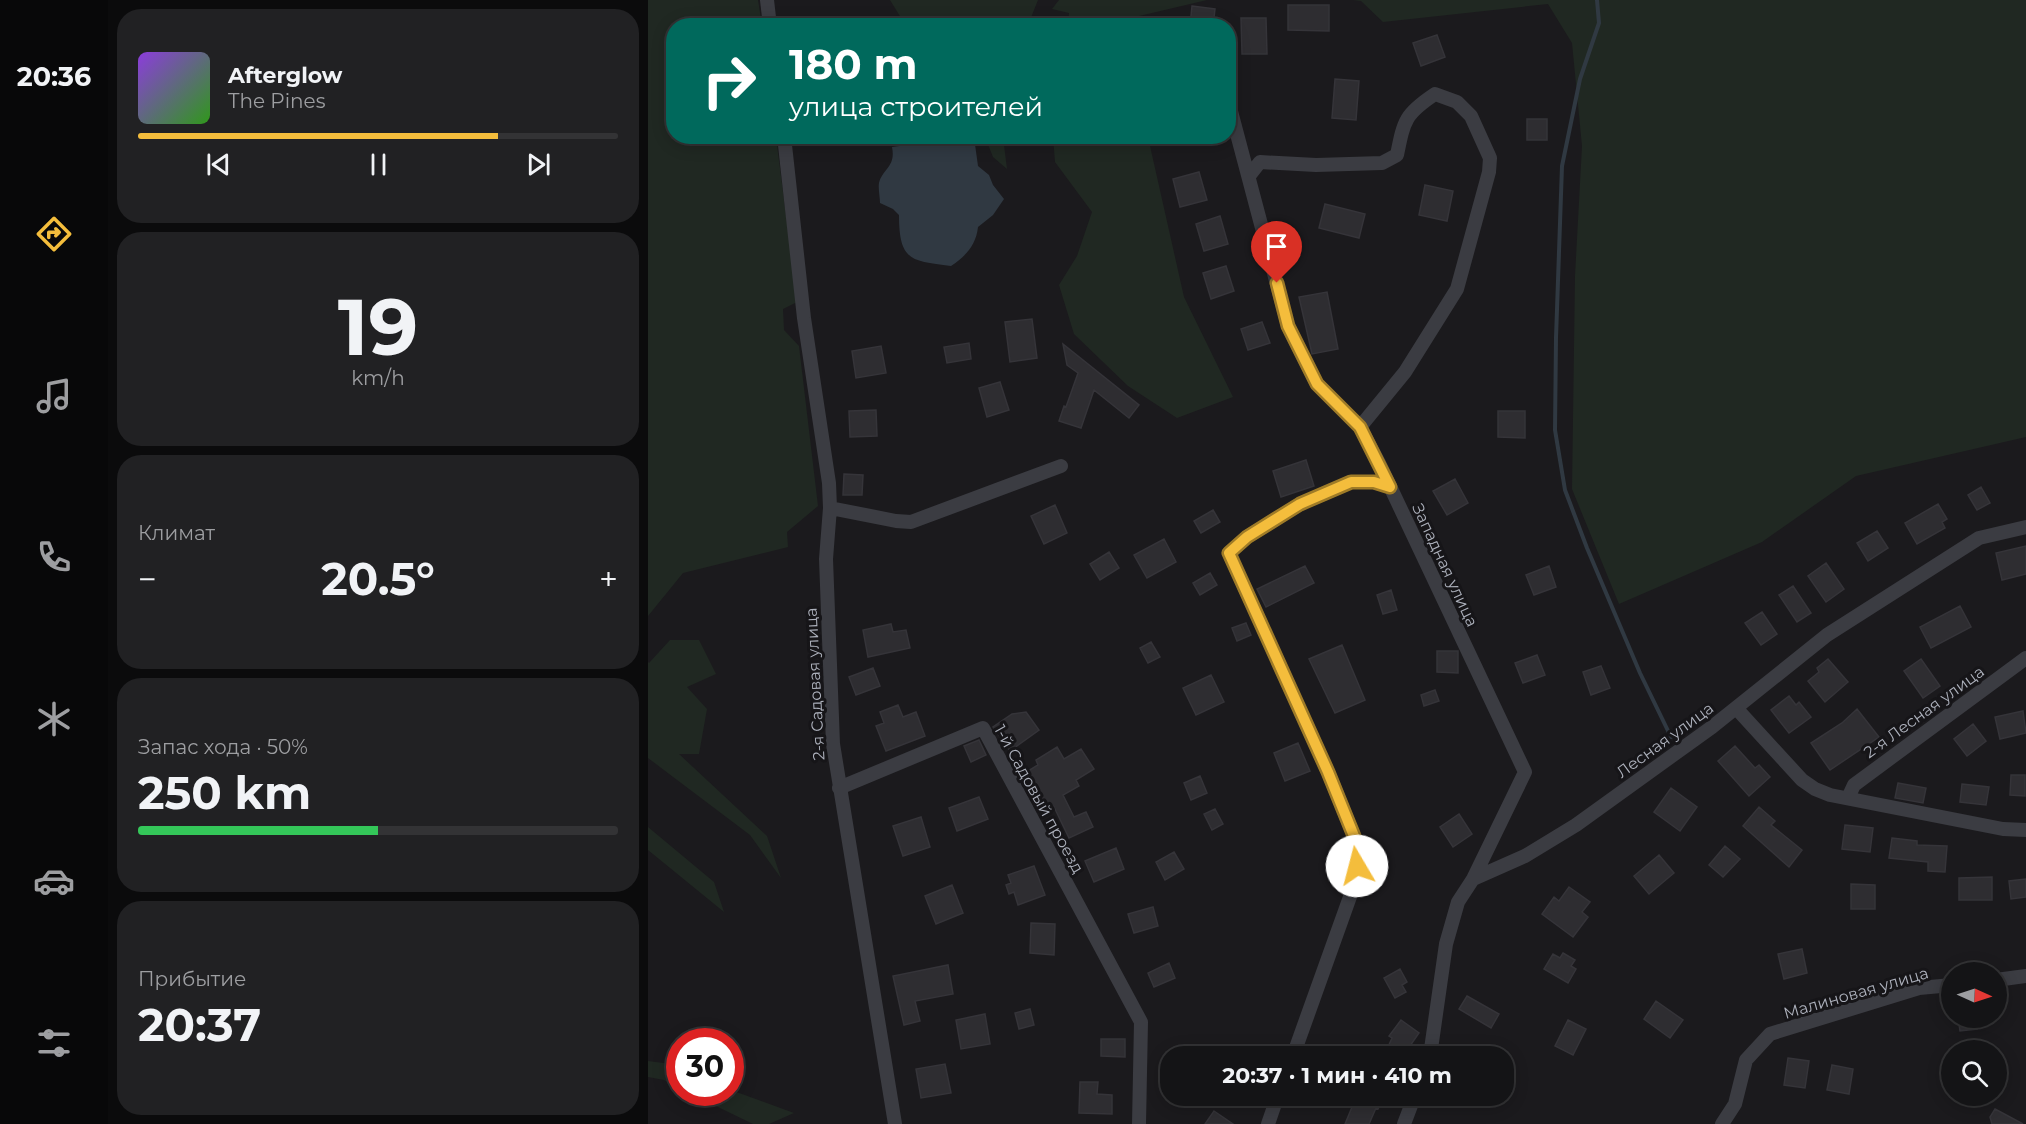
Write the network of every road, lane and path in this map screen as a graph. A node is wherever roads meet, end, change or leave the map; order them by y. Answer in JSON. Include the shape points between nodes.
{"nodes":[{"id":1,"x":767,"y":0,"type":"edge"},
{"id":2,"x":769,"y":18,"type":"edge"},
{"id":3,"x":1236,"y":129,"type":"edge"},
{"id":4,"x":785,"y":144,"type":"edge"},
{"id":5,"x":1249,"y":176,"type":"junction"},
{"id":6,"x":1360,"y":427,"type":"junction"},
{"id":7,"x":1061,"y":466,"type":"dead end"},
{"id":8,"x":1390,"y":487,"type":"junction"},
{"id":9,"x":830,"y":508,"type":"junction"},
{"id":10,"x":2026,"y":527,"type":"edge"},
{"id":11,"x":2026,"y":658,"type":"edge"},
{"id":12,"x":1736,"y":708,"type":"junction"},
{"id":13,"x":839,"y":788,"type":"junction"},
{"id":14,"x":1848,"y":798,"type":"junction"},
{"id":15,"x":2026,"y":830,"type":"edge"},
{"id":16,"x":1473,"y":879,"type":"junction"},
{"id":17,"x":2026,"y":976,"type":"edge"},
{"id":18,"x":2007,"y":979,"type":"edge"},
{"id":19,"x":1941,"y":986,"type":"edge"},
{"id":20,"x":1297,"y":1046,"type":"edge"},
{"id":21,"x":1431,"y":1046,"type":"edge"},
{"id":22,"x":1274,"y":1106,"type":"edge"},
{"id":23,"x":1411,"y":1106,"type":"edge"},
{"id":24,"x":896,"y":1124,"type":"edge"},
{"id":25,"x":1139,"y":1124,"type":"edge"},
{"id":26,"x":1268,"y":1124,"type":"edge"},
{"id":27,"x":1404,"y":1124,"type":"edge"},
{"id":28,"x":1722,"y":1124,"type":"edge"}],
"edges":[{"from":1,"to":2,"type":"street"},
{"from":3,"to":5,"type":"street","name":"Западная улица"},
{"from":4,"to":9,"type":"street","name":"2-я Садовая улица"},
{"from":5,"to":6,"type":"street","name":"Западная улица","via":[[1288,326],[1317,384]]},
{"from":5,"to":6,"type":"street","via":[[1260,162],[1382,164],[1397,155],[1403,126],[1415,107],[1436,94],[1457,102],[1471,116],[1490,158],[1457,289],[1405,372]]},
{"from":6,"to":8,"type":"street","name":"Западная улица"},
{"from":7,"to":9,"type":"street","via":[[911,522]]},
{"from":8,"to":16,"type":"street","name":"Западная улица","via":[[1525,772]]},
{"from":8,"to":20,"type":"street","via":[[1351,482],[1300,504],[1229,553],[1356,841],[1357,866],[1351,894]]},
{"from":9,"to":13,"type":"street","name":"2-я Садовая улица","via":[[826,559],[833,744]]},
{"from":10,"to":12,"type":"street","name":"Лесная улица","via":[[1979,538],[1827,635]]},
{"from":11,"to":14,"type":"street","name":"2-я Лесная улица","via":[[1854,785]]},
{"from":12,"to":14,"type":"street","via":[[1802,780],[1815,789]]},
{"from":12,"to":16,"type":"street","name":"Лесная улица","via":[[1576,825],[1525,856]]},
{"from":13,"to":24,"type":"street","name":"2-я Садовая улица"},
{"from":13,"to":25,"type":"street","name":"1-й Садовый проезд","via":[[983,728],[1141,1022]]},
{"from":14,"to":15,"type":"street","via":[[2003,829]]},
{"from":16,"to":21,"type":"street","via":[[1458,902],[1446,944]]},
{"from":17,"to":18,"type":"street"},
{"from":19,"to":28,"type":"street","name":"Малиновая улица","via":[[1919,988],[1770,1034],[1746,1060],[1735,1104]]},
{"from":22,"to":26,"type":"street"},
{"from":23,"to":27,"type":"street"}]}
